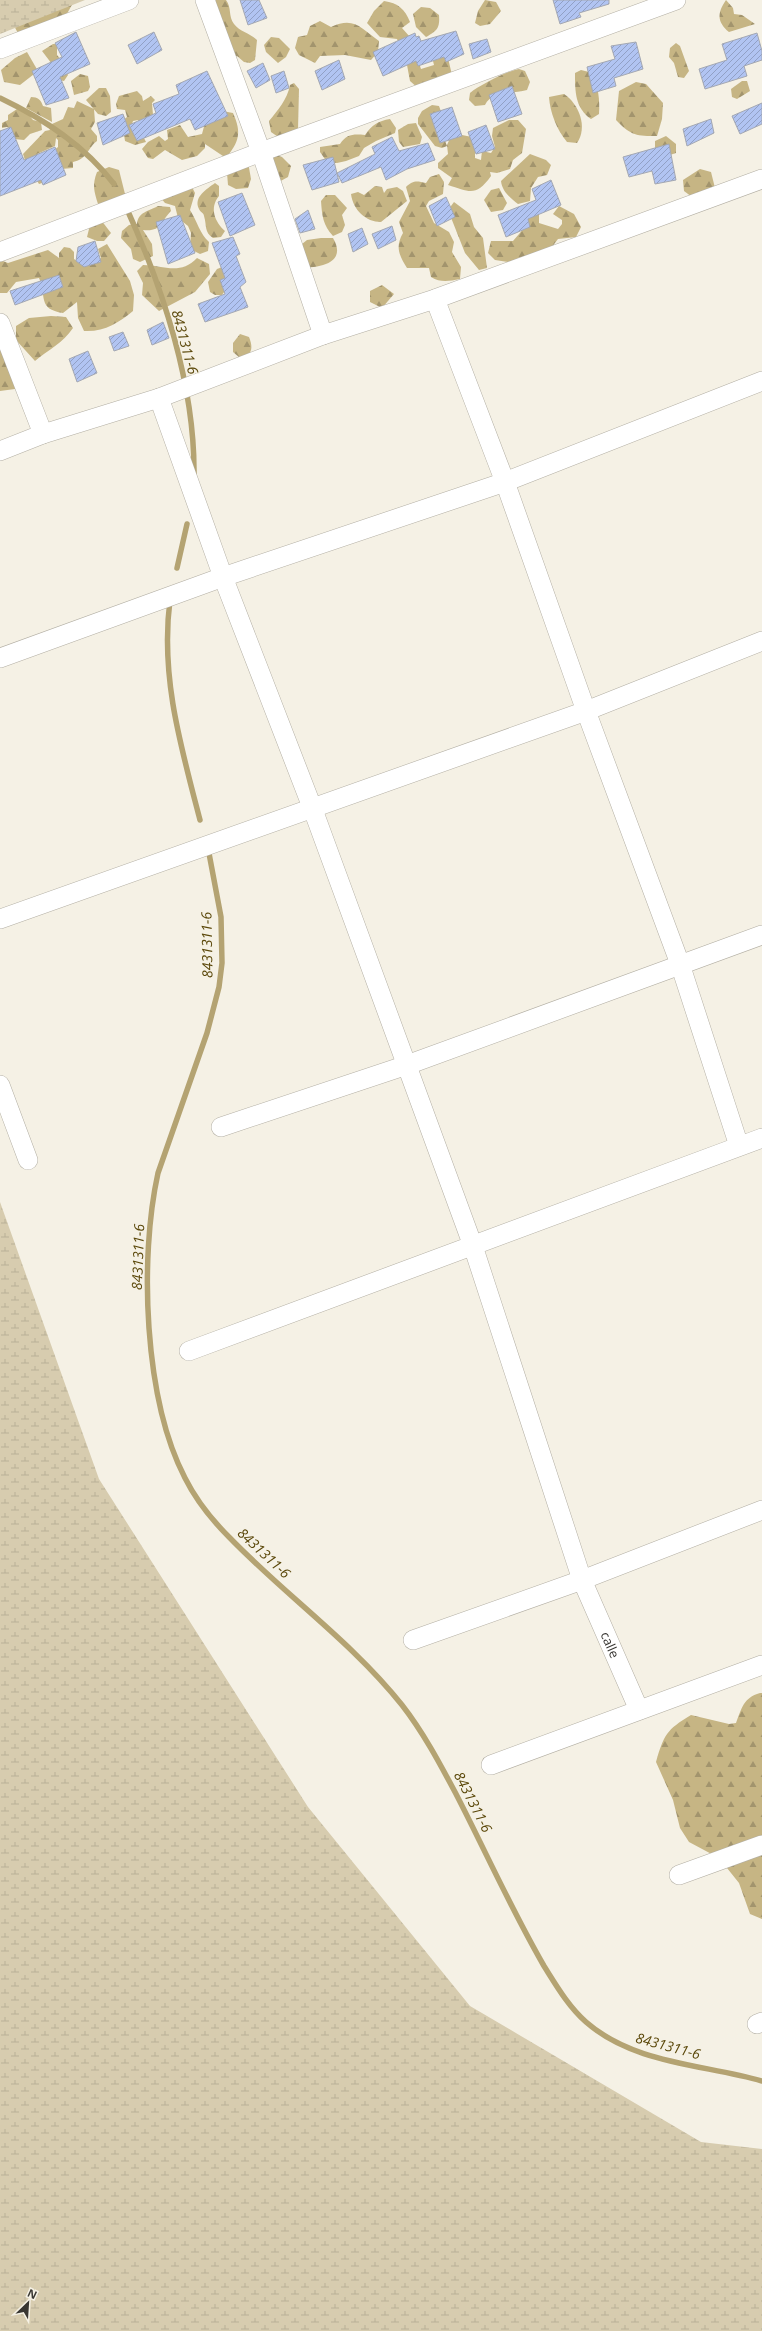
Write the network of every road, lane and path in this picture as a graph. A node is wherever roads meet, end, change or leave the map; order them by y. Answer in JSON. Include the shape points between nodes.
{"nodes":[{"id":1,"x":130,"y":0,"type":"edge"},
{"id":2,"x":204,"y":0,"type":"edge"},
{"id":3,"x":676,"y":0,"type":"edge"},
{"id":4,"x":0,"y":49,"type":"edge"},
{"id":5,"x":261,"y":152,"type":"junction"},
{"id":6,"x":762,"y":179,"type":"edge"},
{"id":7,"x":0,"y":252,"type":"edge"},
{"id":8,"x":435,"y":299,"type":"junction"},
{"id":9,"x":0,"y":323,"type":"edge"},
{"id":10,"x":323,"y":336,"type":"junction"},
{"id":11,"x":762,"y":381,"type":"edge"},
{"id":12,"x":160,"y":398,"type":"junction"},
{"id":13,"x":43,"y":434,"type":"junction"},
{"id":14,"x":0,"y":451,"type":"edge"},
{"id":15,"x":505,"y":482,"type":"junction"},
{"id":16,"x":223,"y":577,"type":"junction"},
{"id":17,"x":762,"y":641,"type":"edge"},
{"id":18,"x":0,"y":658,"type":"edge"},
{"id":19,"x":586,"y":711,"type":"junction"},
{"id":20,"x":312,"y":807,"type":"junction"},
{"id":21,"x":0,"y":919,"type":"edge"},
{"id":22,"x":762,"y":935,"type":"edge"},
{"id":23,"x":680,"y":964,"type":"junction"},
{"id":24,"x":406,"y":1065,"type":"junction"},
{"id":25,"x":0,"y":1085,"type":"edge"},
{"id":26,"x":221,"y":1127,"type":"dead end"},
{"id":27,"x":762,"y":1138,"type":"edge"},
{"id":28,"x":739,"y":1146,"type":"junction"},
{"id":29,"x":28,"y":1160,"type":"dead end"},
{"id":30,"x":473,"y":1246,"type":"junction"},
{"id":31,"x":189,"y":1351,"type":"dead end"},
{"id":32,"x":762,"y":1510,"type":"edge"},
{"id":33,"x":582,"y":1580,"type":"junction"},
{"id":34,"x":413,"y":1640,"type":"dead end"},
{"id":35,"x":762,"y":1665,"type":"edge"},
{"id":36,"x":639,"y":1710,"type":"junction"},
{"id":37,"x":491,"y":1765,"type":"dead end"},
{"id":38,"x":762,"y":1845,"type":"edge"},
{"id":39,"x":679,"y":1875,"type":"dead end"}],
"edges":[{"from":1,"to":4,"type":"street"},
{"from":2,"to":5,"type":"street"},
{"from":3,"to":5,"type":"street"},
{"from":5,"to":7,"type":"street"},
{"from":5,"to":10,"type":"street"},
{"from":6,"to":8,"type":"street"},
{"from":8,"to":10,"type":"street"},
{"from":8,"to":15,"type":"street"},
{"from":9,"to":13,"type":"street"},
{"from":10,"to":12,"type":"street"},
{"from":11,"to":15,"type":"street"},
{"from":12,"to":13,"type":"street"},
{"from":12,"to":16,"type":"street","name":"calle"},
{"from":13,"to":14,"type":"street"},
{"from":15,"to":16,"type":"street"},
{"from":15,"to":19,"type":"street"},
{"from":16,"to":18,"type":"street"},
{"from":16,"to":20,"type":"street","name":"calle"},
{"from":17,"to":19,"type":"street"},
{"from":19,"to":20,"type":"street"},
{"from":19,"to":23,"type":"street"},
{"from":20,"to":21,"type":"street"},
{"from":20,"to":24,"type":"street","name":"calle"},
{"from":22,"to":23,"type":"street"},
{"from":23,"to":24,"type":"street"},
{"from":23,"to":28,"type":"street"},
{"from":24,"to":26,"type":"street"},
{"from":24,"to":30,"type":"street","name":"calle"},
{"from":25,"to":29,"type":"street"},
{"from":27,"to":28,"type":"street"},
{"from":28,"to":30,"type":"street"},
{"from":30,"to":31,"type":"street"},
{"from":30,"to":33,"type":"street","name":"calle"},
{"from":32,"to":33,"type":"street"},
{"from":33,"to":34,"type":"street"},
{"from":33,"to":36,"type":"street","name":"calle"},
{"from":35,"to":36,"type":"street"},
{"from":36,"to":37,"type":"street"},
{"from":38,"to":39,"type":"street"}]}
